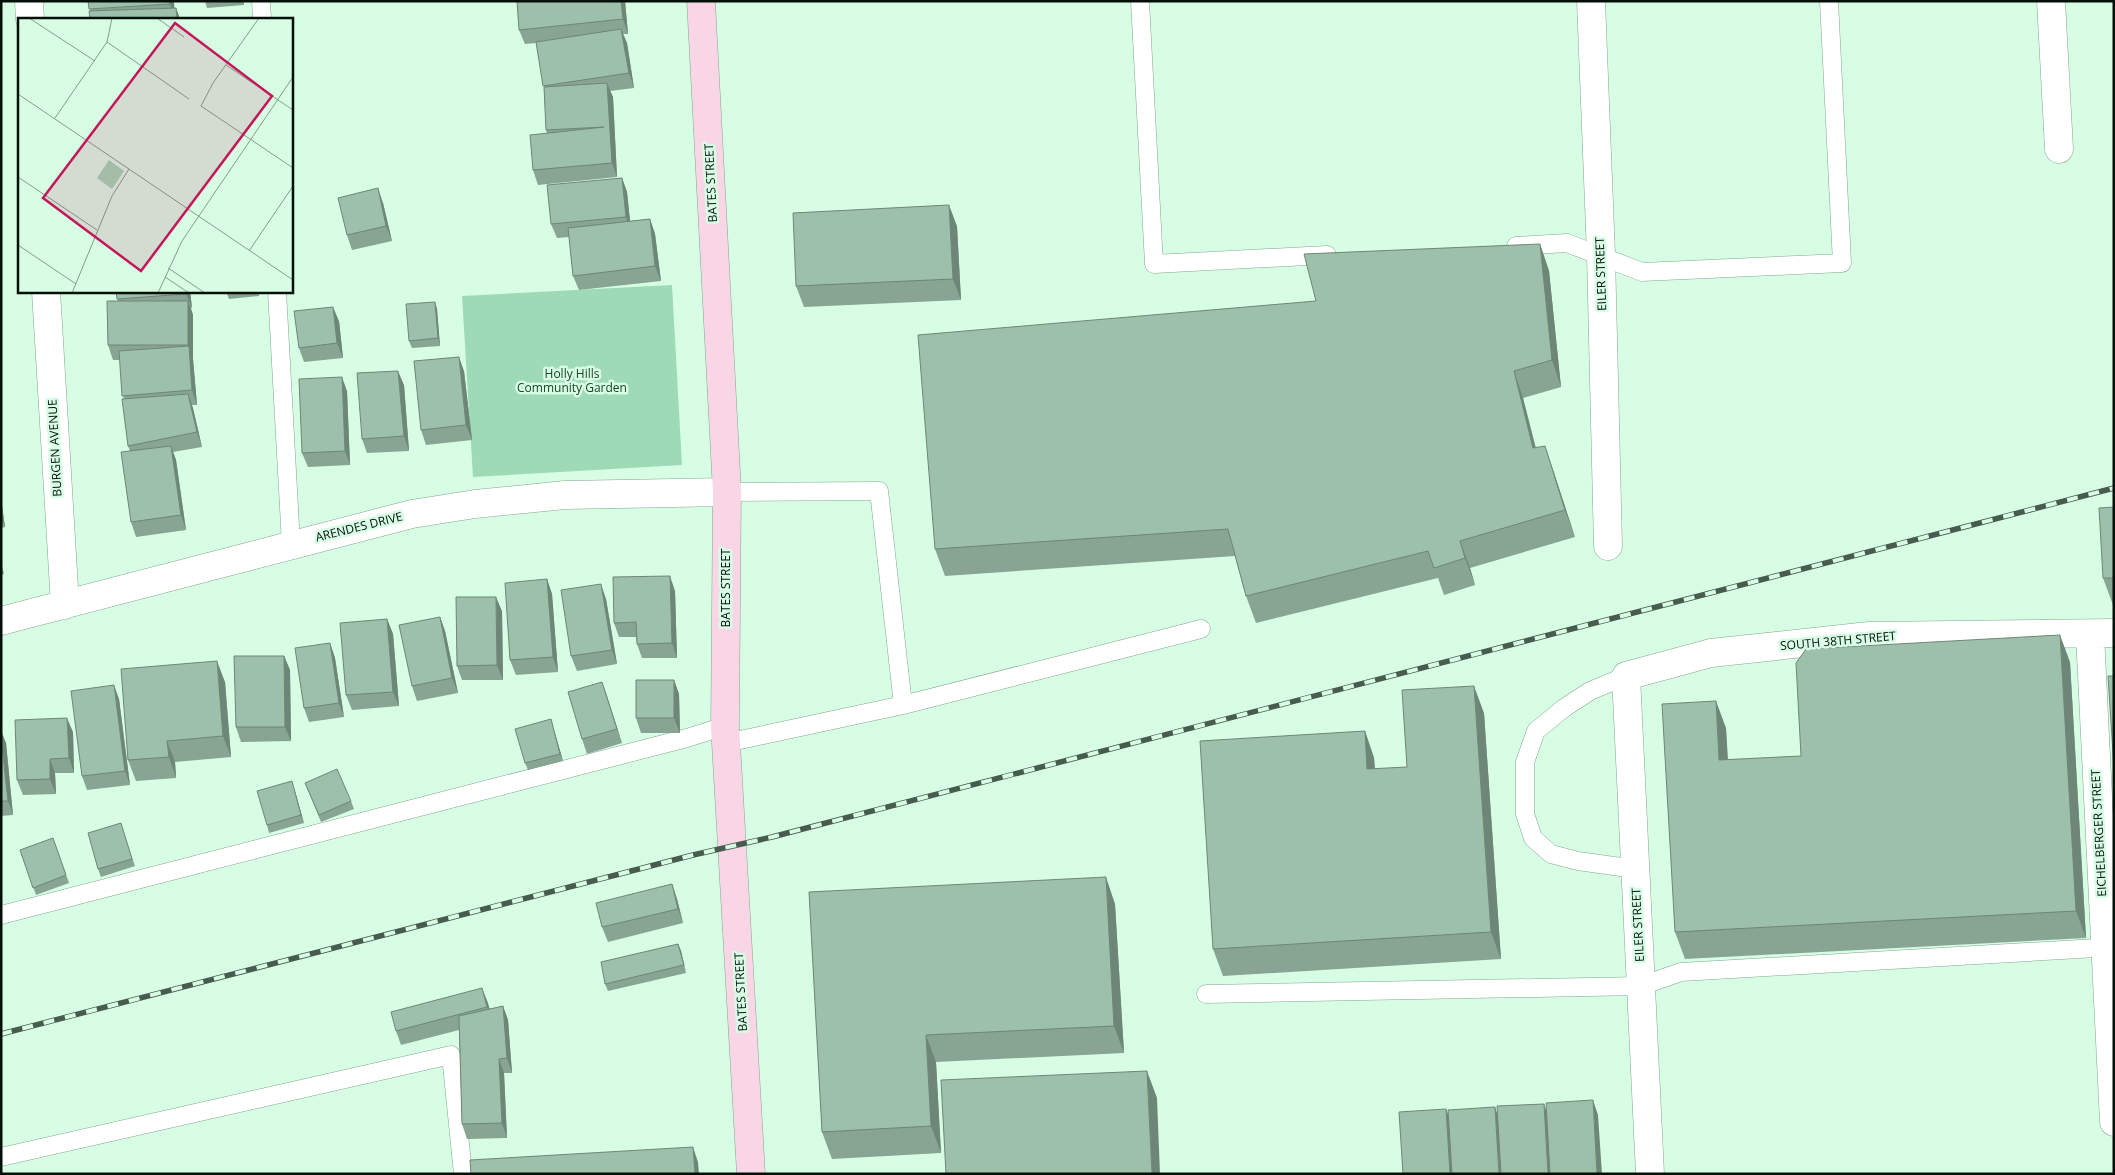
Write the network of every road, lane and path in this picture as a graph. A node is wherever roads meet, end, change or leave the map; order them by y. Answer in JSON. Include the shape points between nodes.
{"nodes":[{"id":1,"x":29,"y":1,"type":"edge"},
{"id":2,"x":261,"y":1,"type":"edge"},
{"id":3,"x":702,"y":1,"type":"edge"},
{"id":4,"x":1140,"y":1,"type":"edge"},
{"id":5,"x":1591,"y":1,"type":"edge"},
{"id":6,"x":1829,"y":1,"type":"edge"},
{"id":7,"x":2051,"y":1,"type":"edge"},
{"id":8,"x":30,"y":18,"type":"edge"},
{"id":9,"x":262,"y":18,"type":"edge"},
{"id":10,"x":2059,"y":149,"type":"dead end"},
{"id":11,"x":1498,"y":247,"type":"edge"},
{"id":12,"x":1340,"y":255,"type":"edge"},
{"id":13,"x":1601,"y":255,"type":"junction"},
{"id":14,"x":46,"y":292,"type":"edge"},
{"id":15,"x":277,"y":292,"type":"edge"},
{"id":16,"x":727,"y":492,"type":"junction"},
{"id":17,"x":291,"y":544,"type":"junction"},
{"id":18,"x":1608,"y":546,"type":"dead end"},
{"id":19,"x":65,"y":605,"type":"junction"},
{"id":20,"x":1,"y":621,"type":"edge"},
{"id":21,"x":1201,"y":629,"type":"dead end"},
{"id":22,"x":2102,"y":633,"type":"edge"},
{"id":23,"x":1626,"y":676,"type":"junction"},
{"id":24,"x":903,"y":705,"type":"junction"},
{"id":25,"x":726,"y":734,"type":"junction"},
{"id":26,"x":1635,"y":870,"type":"junction"},
{"id":27,"x":1,"y":915,"type":"edge"},
{"id":28,"x":2109,"y":947,"type":"edge"},
{"id":29,"x":1641,"y":986,"type":"junction"},
{"id":30,"x":1206,"y":994,"type":"dead end"},
{"id":31,"x":2114,"y":1122,"type":"edge"},
{"id":32,"x":1,"y":1157,"type":"edge"},
{"id":33,"x":462,"y":1174,"type":"edge"},
{"id":34,"x":751,"y":1174,"type":"edge"},
{"id":35,"x":1650,"y":1174,"type":"edge"}],
"edges":[{"from":1,"to":8,"type":"street"},
{"from":2,"to":9,"type":"lane"},
{"from":3,"to":16,"type":"main road","name":"BATES STREET"},
{"from":4,"to":12,"type":"lane","via":[[1154,264]]},
{"from":5,"to":13,"type":"street","name":"EILER STREET"},
{"from":6,"to":13,"type":"lane","via":[[1842,263],[1642,272]]},
{"from":7,"to":10,"type":"street"},
{"from":11,"to":13,"type":"lane","via":[[1567,243]]},
{"from":13,"to":18,"type":"street","name":"EILER STREET"},
{"from":14,"to":19,"type":"street","name":"BURGEN AVENUE"},
{"from":15,"to":17,"type":"lane"},
{"from":16,"to":17,"type":"street","name":"ARENDES DRIVE","via":[[565,495],[475,504],[412,514]]},
{"from":16,"to":24,"type":"lane","via":[[879,490]]},
{"from":16,"to":25,"type":"main road","name":"BATES STREET"},
{"from":17,"to":19,"type":"street","name":"ARENDES DRIVE"},
{"from":19,"to":20,"type":"street","name":"ARENDES DRIVE"},
{"from":21,"to":24,"type":"lane"},
{"from":22,"to":23,"type":"street","name":"SOUTH 38TH STREET","via":[[1869,636],[1711,653]]},
{"from":22,"to":28,"type":"street","name":"EICHELBERGER STREET"},
{"from":23,"to":26,"type":"street","name":"EILER STREET"},
{"from":23,"to":26,"type":"lane","via":[[1590,691],[1536,731],[1525,762],[1525,814],[1533,838],[1551,854]]},
{"from":24,"to":25,"type":"lane"},
{"from":25,"to":27,"type":"lane","via":[[687,738]]},
{"from":25,"to":34,"type":"main road","name":"BATES STREET"},
{"from":26,"to":29,"type":"street","name":"EILER STREET"},
{"from":28,"to":29,"type":"lane","via":[[1681,972]]},
{"from":28,"to":31,"type":"street","name":"EICHELBERGER STREET"},
{"from":29,"to":30,"type":"lane"},
{"from":29,"to":35,"type":"street","name":"EILER STREET"},
{"from":32,"to":33,"type":"lane","via":[[451,1055]]}]}
